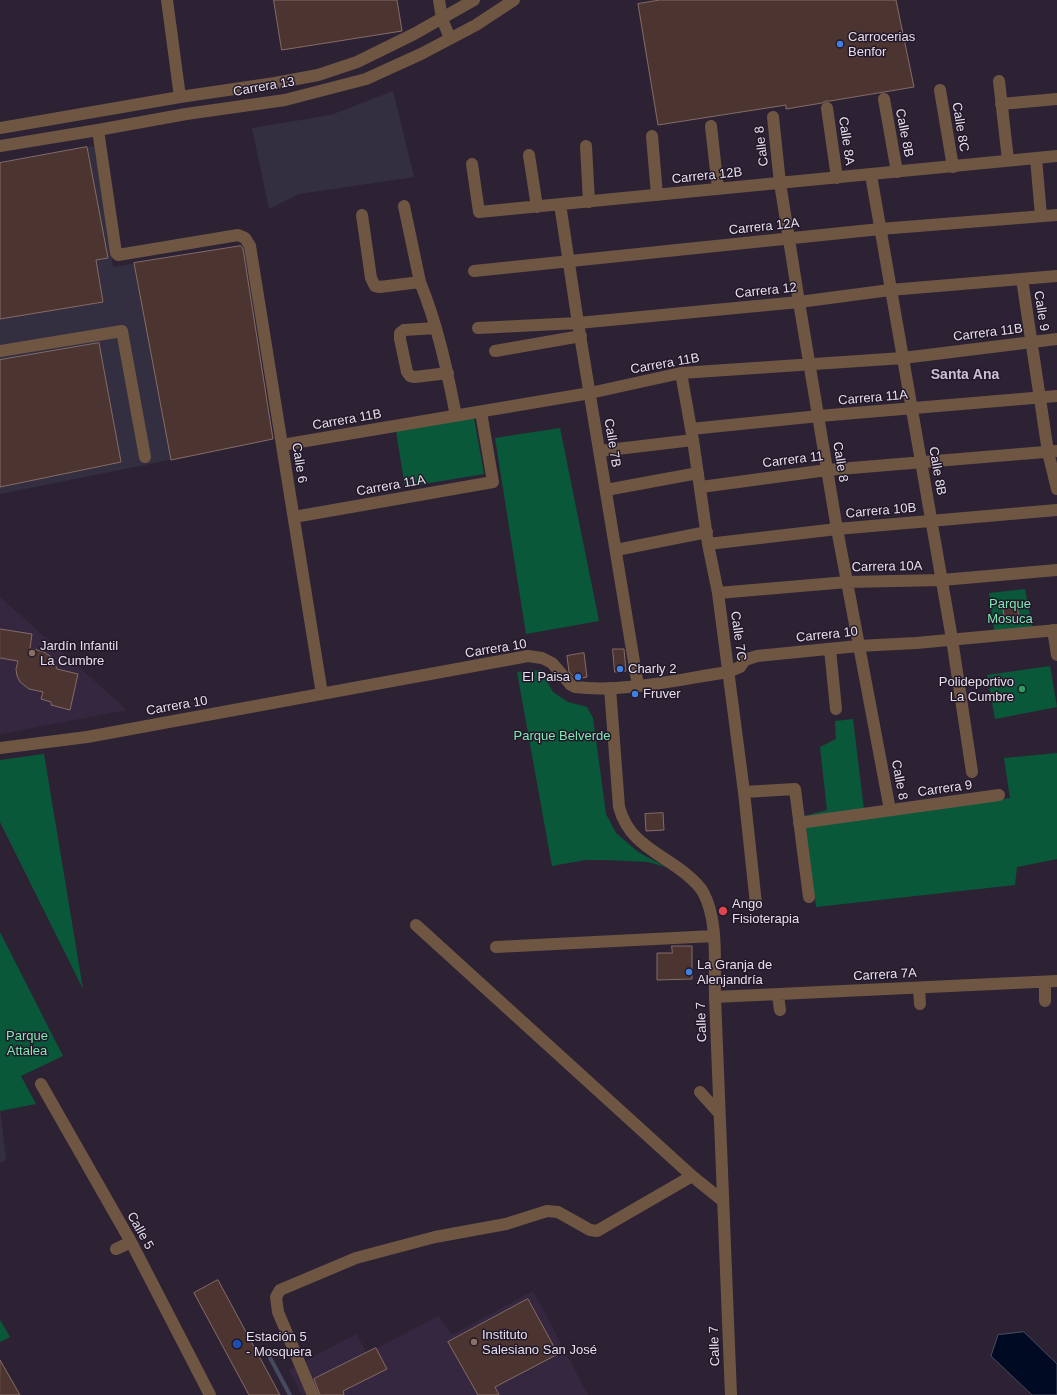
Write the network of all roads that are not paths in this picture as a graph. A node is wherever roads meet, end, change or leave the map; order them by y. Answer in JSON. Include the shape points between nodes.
{"nodes":[{"id":1,"x":167,"y":0,"type":"edge"},
{"id":2,"x":439,"y":0,"type":"edge"},
{"id":3,"x":474,"y":0,"type":"edge"},
{"id":4,"x":514,"y":0,"type":"edge"},
{"id":5,"x":442,"y":19,"type":"junction"},
{"id":6,"x":450,"y":38,"type":"junction"},
{"id":7,"x":999,"y":81,"type":"dead end"},
{"id":8,"x":940,"y":90,"type":"dead end"},
{"id":9,"x":180,"y":97,"type":"junction"},
{"id":10,"x":884,"y":99,"type":"dead end"},
{"id":11,"x":1057,"y":99,"type":"edge"},
{"id":12,"x":1001,"y":104,"type":"junction"},
{"id":13,"x":827,"y":108,"type":"dead end"},
{"id":14,"x":773,"y":117,"type":"dead end"},
{"id":15,"x":711,"y":126,"type":"dead end"},
{"id":16,"x":0,"y":128,"type":"edge"},
{"id":17,"x":98,"y":130,"type":"junction"},
{"id":18,"x":652,"y":136,"type":"dead end"},
{"id":19,"x":1,"y":142,"type":"edge"},
{"id":20,"x":586,"y":146,"type":"dead end"},
{"id":21,"x":529,"y":155,"type":"dead end"},
{"id":22,"x":1057,"y":156,"type":"edge"},
{"id":23,"x":1036,"y":158,"type":"junction"},
{"id":24,"x":1008,"y":160,"type":"junction"},
{"id":25,"x":472,"y":164,"type":"dead end"},
{"id":26,"x":953,"y":167,"type":"junction"},
{"id":27,"x":897,"y":172,"type":"junction"},
{"id":28,"x":871,"y":175,"type":"junction"},
{"id":29,"x":837,"y":178,"type":"junction"},
{"id":30,"x":780,"y":183,"type":"junction"},
{"id":31,"x":718,"y":190,"type":"junction"},
{"id":32,"x":657,"y":195,"type":"junction"},
{"id":33,"x":589,"y":202,"type":"junction"},
{"id":34,"x":560,"y":204,"type":"junction"},
{"id":35,"x":404,"y":206,"type":"dead end"},
{"id":36,"x":537,"y":207,"type":"junction"},
{"id":37,"x":362,"y":215,"type":"dead end"},
{"id":38,"x":1057,"y":215,"type":"edge"},
{"id":39,"x":1041,"y":216,"type":"junction"},
{"id":40,"x":880,"y":229,"type":"junction"},
{"id":41,"x":789,"y":238,"type":"junction"},
{"id":42,"x":569,"y":261,"type":"junction"},
{"id":43,"x":474,"y":270,"type":"dead end"},
{"id":44,"x":1057,"y":276,"type":"edge"},
{"id":45,"x":1022,"y":279,"type":"junction"},
{"id":46,"x":420,"y":282,"type":"junction"},
{"id":47,"x":890,"y":290,"type":"junction"},
{"id":48,"x":799,"y":302,"type":"junction"},
{"id":49,"x":578,"y":323,"type":"junction"},
{"id":50,"x":436,"y":328,"type":"junction"},
{"id":51,"x":478,"y":328,"type":"dead end"},
{"id":52,"x":581,"y":336,"type":"junction"},
{"id":53,"x":1057,"y":339,"type":"edge"},
{"id":54,"x":1031,"y":341,"type":"junction"},
{"id":55,"x":0,"y":351,"type":"edge"},
{"id":56,"x":495,"y":351,"type":"dead end"},
{"id":57,"x":903,"y":358,"type":"junction"},
{"id":58,"x":810,"y":364,"type":"junction"},
{"id":59,"x":448,"y":373,"type":"junction"},
{"id":60,"x":681,"y":373,"type":"junction"},
{"id":61,"x":590,"y":393,"type":"junction"},
{"id":62,"x":1057,"y":396,"type":"edge"},
{"id":63,"x":1040,"y":397,"type":"junction"},
{"id":64,"x":912,"y":409,"type":"junction"},
{"id":65,"x":481,"y":412,"type":"junction"},
{"id":66,"x":456,"y":416,"type":"junction"},
{"id":67,"x":819,"y":416,"type":"junction"},
{"id":68,"x":692,"y":434,"type":"junction"},
{"id":69,"x":282,"y":445,"type":"junction"},
{"id":70,"x":600,"y":451,"type":"junction"},
{"id":71,"x":1053,"y":452,"type":"edge"},
{"id":72,"x":145,"y":457,"type":"dead end"},
{"id":73,"x":921,"y":463,"type":"junction"},
{"id":74,"x":827,"y":470,"type":"junction"},
{"id":75,"x":698,"y":473,"type":"junction"},
{"id":76,"x":701,"y":487,"type":"junction"},
{"id":77,"x":1057,"y":489,"type":"edge"},
{"id":78,"x":606,"y":490,"type":"junction"},
{"id":79,"x":1057,"y":510,"type":"edge"},
{"id":80,"x":294,"y":517,"type":"junction"},
{"id":81,"x":932,"y":521,"type":"junction"},
{"id":82,"x":837,"y":529,"type":"junction"},
{"id":83,"x":708,"y":538,"type":"junction"},
{"id":84,"x":616,"y":550,"type":"junction"},
{"id":85,"x":1057,"y":570,"type":"edge"},
{"id":86,"x":942,"y":580,"type":"junction"},
{"id":87,"x":847,"y":582,"type":"junction"},
{"id":88,"x":718,"y":593,"type":"junction"},
{"id":89,"x":1055,"y":630,"type":"edge"},
{"id":90,"x":952,"y":638,"type":"junction"},
{"id":91,"x":858,"y":646,"type":"junction"},
{"id":92,"x":830,"y":649,"type":"junction"},
{"id":93,"x":1057,"y":655,"type":"edge"},
{"id":94,"x":728,"y":672,"type":"junction"},
{"id":95,"x":638,"y":686,"type":"junction"},
{"id":96,"x":610,"y":688,"type":"junction"},
{"id":97,"x":322,"y":694,"type":"junction"},
{"id":98,"x":836,"y":709,"type":"dead end"},
{"id":99,"x":0,"y":748,"type":"edge"},
{"id":100,"x":972,"y":772,"type":"dead end"},
{"id":101,"x":744,"y":792,"type":"junction"},
{"id":102,"x":999,"y":795,"type":"dead end"},
{"id":103,"x":890,"y":810,"type":"junction"},
{"id":104,"x":799,"y":823,"type":"junction"},
{"id":105,"x":809,"y":897,"type":"dead end"},
{"id":106,"x":756,"y":904,"type":"dead end"},
{"id":107,"x":416,"y":925,"type":"dead end"},
{"id":108,"x":714,"y":936,"type":"junction"},
{"id":109,"x":496,"y":946,"type":"dead end"},
{"id":110,"x":1051,"y":982,"type":"edge"},
{"id":111,"x":919,"y":988,"type":"junction"},
{"id":112,"x":778,"y":995,"type":"junction"},
{"id":113,"x":715,"y":997,"type":"junction"},
{"id":114,"x":1045,"y":1001,"type":"dead end"},
{"id":115,"x":920,"y":1004,"type":"dead end"},
{"id":116,"x":780,"y":1010,"type":"dead end"},
{"id":117,"x":40,"y":1084,"type":"dead end"},
{"id":118,"x":700,"y":1092,"type":"dead end"},
{"id":119,"x":719,"y":1113,"type":"junction"},
{"id":120,"x":692,"y":1176,"type":"junction"},
{"id":121,"x":723,"y":1200,"type":"junction"},
{"id":122,"x":131,"y":1242,"type":"junction"},
{"id":123,"x":116,"y":1249,"type":"dead end"},
{"id":124,"x":210,"y":1395,"type":"edge"},
{"id":125,"x":313,"y":1395,"type":"edge"},
{"id":126,"x":731,"y":1395,"type":"edge"}],
"edges":[{"from":1,"to":9,"type":"street"},
{"from":2,"to":5,"type":"street"},
{"from":3,"to":5,"type":"street","name":"Carrera 13"},
{"from":4,"to":6,"type":"street","name":"Carrera 13","via":[[476,25]]},
{"from":5,"to":6,"type":"street"},
{"from":5,"to":9,"type":"street","name":"Carrera 13","via":[[357,62],[318,75],[275,84]]},
{"from":6,"to":17,"type":"street","name":"Carrera 13","via":[[366,79],[285,100]]},
{"from":7,"to":12,"type":"street"},
{"from":8,"to":26,"type":"street","name":"Calle 8C"},
{"from":9,"to":16,"type":"street","name":"Carrera 13"},
{"from":10,"to":27,"type":"street","name":"Calle 8B"},
{"from":11,"to":12,"type":"street"},
{"from":12,"to":24,"type":"street"},
{"from":13,"to":29,"type":"street","name":"Calle 8A"},
{"from":14,"to":30,"type":"street","name":"Calle 8"},
{"from":15,"to":31,"type":"street"},
{"from":17,"to":19,"type":"street","name":"Carrera 13"},
{"from":17,"to":69,"type":"street","name":"Calle 6","via":[[118,255],[238,236],[245,238],[250,246]]},
{"from":18,"to":32,"type":"street"},
{"from":20,"to":33,"type":"street"},
{"from":21,"to":36,"type":"street"},
{"from":22,"to":23,"type":"street","name":"Carrera 12B"},
{"from":23,"to":24,"type":"street","name":"Carrera 12B"},
{"from":23,"to":39,"type":"street"},
{"from":24,"to":26,"type":"street","name":"Carrera 12B"},
{"from":25,"to":36,"type":"street","name":"Carrera 12B","via":[[479,212]]},
{"from":26,"to":27,"type":"street","name":"Carrera 12B"},
{"from":27,"to":28,"type":"street","name":"Carrera 12B"},
{"from":28,"to":29,"type":"street","name":"Carrera 12B"},
{"from":28,"to":40,"type":"street","name":"Calle 8B"},
{"from":29,"to":30,"type":"street","name":"Carrera 12B"},
{"from":30,"to":31,"type":"street","name":"Carrera 12B"},
{"from":30,"to":41,"type":"street","name":"Calle 8"},
{"from":31,"to":32,"type":"street","name":"Carrera 12B"},
{"from":32,"to":33,"type":"street","name":"Carrera 12B"},
{"from":33,"to":34,"type":"street","name":"Carrera 12B"},
{"from":34,"to":36,"type":"street","name":"Carrera 12B"},
{"from":34,"to":42,"type":"street","name":"Calle 7B"},
{"from":35,"to":46,"type":"street"},
{"from":37,"to":46,"type":"street","via":[[371,278],[375,286]]},
{"from":38,"to":39,"type":"street","name":"Carrera 12A"},
{"from":39,"to":40,"type":"street","name":"Carrera 12A"},
{"from":40,"to":41,"type":"street","name":"Carrera 12A"},
{"from":40,"to":47,"type":"street","name":"Calle 8B"},
{"from":41,"to":42,"type":"street","name":"Carrera 12A"},
{"from":41,"to":48,"type":"street","name":"Calle 8"},
{"from":42,"to":43,"type":"street","name":"Carrera 12A"},
{"from":42,"to":49,"type":"street","name":"Calle 7B"},
{"from":44,"to":45,"type":"street","name":"Carrera 12"},
{"from":45,"to":47,"type":"street","name":"Carrera 12"},
{"from":45,"to":54,"type":"street","name":"Calle 9"},
{"from":46,"to":50,"type":"street"},
{"from":47,"to":48,"type":"street","name":"Carrera 12"},
{"from":47,"to":57,"type":"street","name":"Calle 8B"},
{"from":48,"to":49,"type":"street","name":"Carrera 12"},
{"from":48,"to":58,"type":"street","name":"Calle 8"},
{"from":49,"to":51,"type":"street","name":"Carrera 12"},
{"from":49,"to":52,"type":"street","name":"Calle 7B"},
{"from":50,"to":59,"type":"street"},
{"from":50,"to":59,"type":"street","via":[[404,330],[400,333],[407,372],[415,377]]},
{"from":52,"to":56,"type":"street"},
{"from":52,"to":61,"type":"street","name":"Calle 7B"},
{"from":53,"to":54,"type":"street","name":"Carrera 11B"},
{"from":54,"to":57,"type":"street","name":"Carrera 11B"},
{"from":54,"to":63,"type":"street","name":"Calle 9"},
{"from":55,"to":72,"type":"street","via":[[122,331]]},
{"from":57,"to":58,"type":"street","name":"Carrera 11B"},
{"from":57,"to":64,"type":"street","name":"Calle 8B"},
{"from":58,"to":60,"type":"street","name":"Carrera 11B"},
{"from":58,"to":67,"type":"street","name":"Calle 8"},
{"from":59,"to":66,"type":"street"},
{"from":60,"to":61,"type":"street","name":"Carrera 11B"},
{"from":60,"to":68,"type":"street","name":"Calle 7C"},
{"from":61,"to":65,"type":"street","name":"Carrera 11B"},
{"from":61,"to":70,"type":"street","name":"Calle 7B"},
{"from":62,"to":63,"type":"street","name":"Carrera 11A"},
{"from":63,"to":64,"type":"street","name":"Carrera 11A"},
{"from":63,"to":71,"type":"street","name":"Calle 9"},
{"from":64,"to":67,"type":"street","name":"Carrera 11A"},
{"from":64,"to":73,"type":"street","name":"Calle 8B"},
{"from":65,"to":66,"type":"street","name":"Carrera 11B"},
{"from":65,"to":80,"type":"street","name":"Carrera 11A","via":[[493,482]]},
{"from":66,"to":69,"type":"street","name":"Carrera 11B"},
{"from":67,"to":68,"type":"street","name":"Carrera 11A"},
{"from":67,"to":74,"type":"street","name":"Calle 8"},
{"from":68,"to":70,"type":"street","name":"Carrera 11A"},
{"from":68,"to":75,"type":"street","name":"Calle 7C"},
{"from":69,"to":80,"type":"street","name":"Calle 6"},
{"from":70,"to":78,"type":"street","name":"Calle 7B"},
{"from":71,"to":73,"type":"street","name":"Carrera 11"},
{"from":71,"to":77,"type":"street","name":"Calle 9"},
{"from":73,"to":74,"type":"street","name":"Carrera 11"},
{"from":73,"to":81,"type":"street","name":"Calle 8B"},
{"from":74,"to":76,"type":"street","name":"Carrera 11"},
{"from":74,"to":82,"type":"street","name":"Calle 8"},
{"from":75,"to":76,"type":"street","name":"Calle 7C"},
{"from":75,"to":78,"type":"street"},
{"from":76,"to":83,"type":"street","name":"Calle 7C"},
{"from":78,"to":84,"type":"street","name":"Calle 7B"},
{"from":79,"to":81,"type":"street","name":"Carrera 10B"},
{"from":80,"to":97,"type":"street","name":"Calle 6"},
{"from":81,"to":82,"type":"street","name":"Carrera 10B"},
{"from":81,"to":86,"type":"street","name":"Calle 8B"},
{"from":82,"to":83,"type":"street","name":"Carrera 10B"},
{"from":82,"to":87,"type":"street","name":"Calle 8"},
{"from":83,"to":84,"type":"street","name":"Carrera 10B"},
{"from":83,"to":88,"type":"street","name":"Calle 7C"},
{"from":84,"to":95,"type":"street","name":"Calle 7B"},
{"from":85,"to":86,"type":"street","name":"Carrera 10A"},
{"from":86,"to":87,"type":"street","name":"Carrera 10A"},
{"from":86,"to":90,"type":"street","name":"Calle 8B"},
{"from":87,"to":88,"type":"street","name":"Carrera 10A"},
{"from":87,"to":91,"type":"street","name":"Calle 8"},
{"from":88,"to":94,"type":"street","name":"Calle 7C"},
{"from":89,"to":90,"type":"street","name":"Carrera 10"},
{"from":89,"to":93,"type":"street"},
{"from":90,"to":91,"type":"street","name":"Carrera 10"},
{"from":90,"to":100,"type":"street","name":"Calle 8B"},
{"from":91,"to":92,"type":"street","name":"Carrera 10"},
{"from":91,"to":103,"type":"street","name":"Calle 8"},
{"from":92,"to":94,"type":"street","name":"Carrera 10","via":[[757,656]]},
{"from":92,"to":98,"type":"street"},
{"from":94,"to":95,"type":"street","name":"Carrera 10"},
{"from":94,"to":101,"type":"street","name":"Calle 7C"},
{"from":95,"to":96,"type":"street","name":"Carrera 10"},
{"from":96,"to":97,"type":"street","name":"Carrera 10","via":[[575,687],[552,663],[528,656]]},
{"from":96,"to":108,"type":"street","name":"Calle 7","via":[[621,815],[626,826],[638,840],[683,871],[702,890],[710,910]]},
{"from":97,"to":99,"type":"street","name":"Carrera 10","via":[[87,737]]},
{"from":101,"to":104,"type":"street","via":[[795,789]]},
{"from":101,"to":106,"type":"street","name":"Calle 7C"},
{"from":102,"to":103,"type":"street","name":"Carrera 9"},
{"from":103,"to":104,"type":"street","name":"Carrera 9"},
{"from":104,"to":105,"type":"street"},
{"from":107,"to":120,"type":"street"},
{"from":108,"to":109,"type":"street"},
{"from":108,"to":113,"type":"street","name":"Calle 7"},
{"from":110,"to":111,"type":"street","name":"Carrera 7A"},
{"from":110,"to":114,"type":"street"},
{"from":111,"to":112,"type":"street","name":"Carrera 7A"},
{"from":111,"to":115,"type":"street"},
{"from":112,"to":113,"type":"street","name":"Carrera 7A"},
{"from":112,"to":116,"type":"street"},
{"from":113,"to":119,"type":"street","name":"Calle 7"},
{"from":117,"to":122,"type":"street","name":"Calle 5"},
{"from":118,"to":119,"type":"street"},
{"from":119,"to":121,"type":"street","name":"Calle 7"},
{"from":120,"to":121,"type":"street"},
{"from":120,"to":125,"type":"street","via":[[596,1231],[558,1212],[547,1211],[506,1224],[435,1237],[356,1258],[280,1290],[276,1297],[278,1312]]},
{"from":121,"to":126,"type":"street","name":"Calle 7"},
{"from":122,"to":123,"type":"street"},
{"from":122,"to":124,"type":"street","name":"Calle 5"}]}
